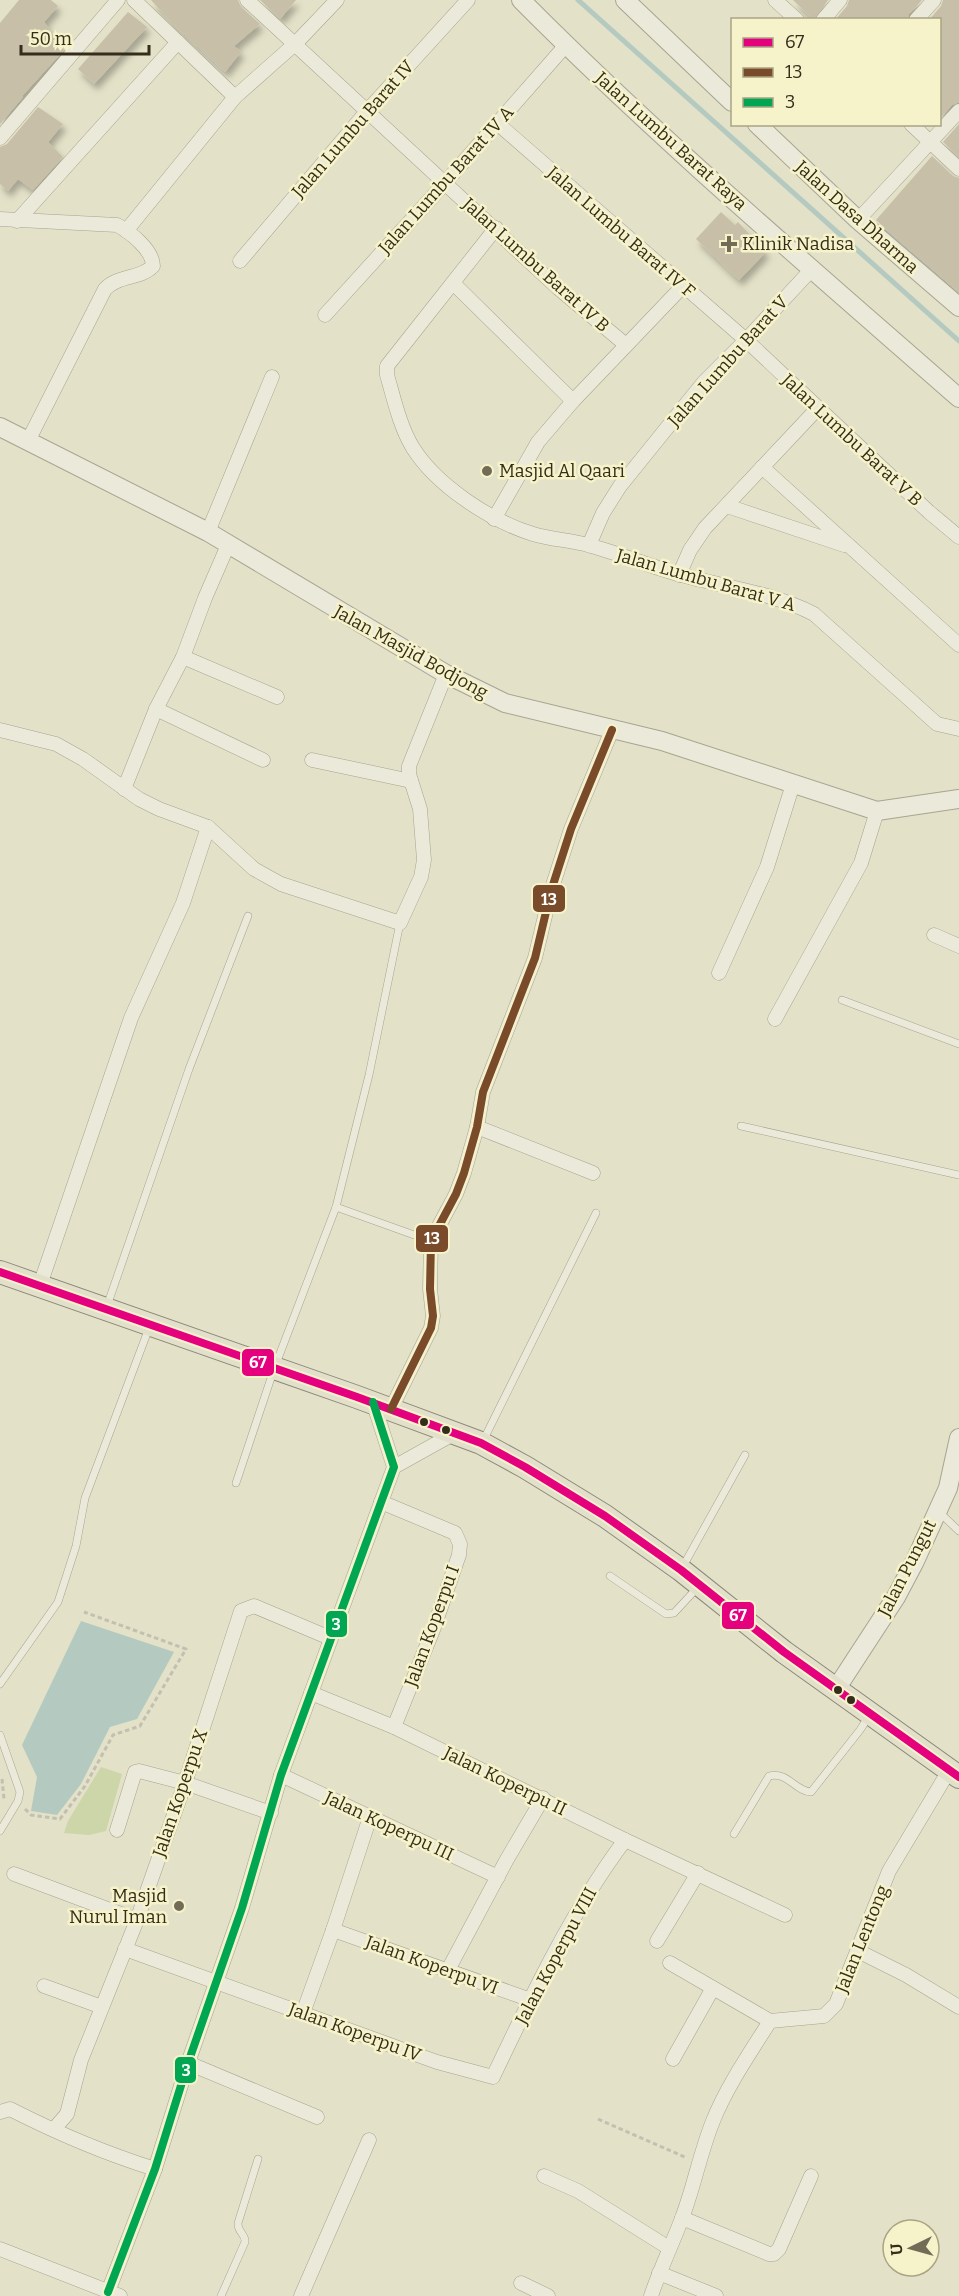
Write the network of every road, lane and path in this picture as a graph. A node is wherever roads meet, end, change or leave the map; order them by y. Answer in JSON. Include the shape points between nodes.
{"nodes":[{"id":1,"x":118,"y":0,"type":"edge"},
{"id":2,"x":134,"y":0,"type":"edge"},
{"id":3,"x":247,"y":0,"type":"edge"},
{"id":4,"x":338,"y":0,"type":"edge"},
{"id":5,"x":468,"y":0,"type":"edge"},
{"id":6,"x":521,"y":0,"type":"edge"},
{"id":7,"x":625,"y":0,"type":"edge"},
{"id":8,"x":775,"y":0,"type":"edge"},
{"id":9,"x":840,"y":0,"type":"edge"},
{"id":10,"x":934,"y":0,"type":"edge"},
{"id":11,"x":795,"y":18,"type":"edge"},
{"id":12,"x":825,"y":18,"type":"edge"},
{"id":13,"x":918,"y":18,"type":"edge"},
{"id":14,"x":178,"y":42,"type":"junction"},
{"id":15,"x":296,"y":43,"type":"junction"},
{"id":16,"x":566,"y":45,"type":"junction"},
{"id":17,"x":235,"y":98,"type":"junction"},
{"id":18,"x":731,"y":101,"type":"edge"},
{"id":19,"x":368,"y":110,"type":"junction"},
{"id":20,"x":959,"y":111,"type":"edge"},
{"id":21,"x":497,"y":123,"type":"junction"},
{"id":22,"x":759,"y":126,"type":"edge"},
{"id":23,"x":913,"y":126,"type":"edge"},
{"id":24,"x":0,"y":138,"type":"edge"},
{"id":25,"x":930,"y":144,"type":"junction"},
{"id":26,"x":959,"y":169,"type":"edge"},
{"id":27,"x":444,"y":184,"type":"junction"},
{"id":28,"x":0,"y":219,"type":"edge"},
{"id":29,"x":858,"y":220,"type":"junction"},
{"id":30,"x":17,"y":221,"type":"junction"},
{"id":31,"x":496,"y":228,"type":"junction"},
{"id":32,"x":126,"y":231,"type":"junction"},
{"id":33,"x":240,"y":261,"type":"dead end"},
{"id":34,"x":812,"y":269,"type":"junction"},
{"id":35,"x":453,"y":283,"type":"junction"},
{"id":36,"x":682,"y":287,"type":"junction"},
{"id":37,"x":959,"y":307,"type":"edge"},
{"id":38,"x":325,"y":315,"type":"dead end"},
{"id":39,"x":746,"y":340,"type":"junction"},
{"id":40,"x":626,"y":345,"type":"junction"},
{"id":41,"x":272,"y":377,"type":"dead end"},
{"id":42,"x":959,"y":398,"type":"edge"},
{"id":43,"x":573,"y":401,"type":"junction"},
{"id":44,"x":818,"y":408,"type":"junction"},
{"id":45,"x":0,"y":427,"type":"edge"},
{"id":46,"x":28,"y":441,"type":"junction"},
{"id":47,"x":762,"y":467,"type":"junction"},
{"id":48,"x":727,"y":506,"type":"junction"},
{"id":49,"x":494,"y":519,"type":"junction"},
{"id":50,"x":207,"y":532,"type":"junction"},
{"id":51,"x":959,"y":537,"type":"edge"},
{"id":52,"x":228,"y":545,"type":"junction"},
{"id":53,"x":590,"y":545,"type":"junction"},
{"id":54,"x":849,"y":547,"type":"junction"},
{"id":55,"x":679,"y":574,"type":"junction"},
{"id":56,"x":959,"y":645,"type":"edge"},
{"id":57,"x":183,"y":657,"type":"junction"},
{"id":58,"x":446,"y":674,"type":"junction"},
{"id":59,"x":277,"y":697,"type":"dead end"},
{"id":60,"x":156,"y":709,"type":"junction"},
{"id":61,"x":959,"y":729,"type":"edge"},
{"id":62,"x":0,"y":730,"type":"edge"},
{"id":63,"x":612,"y":730,"type":"junction"},
{"id":64,"x":263,"y":760,"type":"dead end"},
{"id":65,"x":312,"y":760,"type":"dead end"},
{"id":66,"x":411,"y":781,"type":"junction"},
{"id":67,"x":793,"y":784,"type":"junction"},
{"id":68,"x":124,"y":789,"type":"junction"},
{"id":69,"x":959,"y":799,"type":"edge"},
{"id":70,"x":877,"y":811,"type":"junction"},
{"id":71,"x":208,"y":827,"type":"junction"},
{"id":72,"x":248,"y":916,"type":"dead end"},
{"id":73,"x":400,"y":923,"type":"junction"},
{"id":74,"x":934,"y":935,"type":"dead end"},
{"id":75,"x":959,"y":946,"type":"edge"},
{"id":76,"x":719,"y":973,"type":"dead end"},
{"id":77,"x":842,"y":1000,"type":"dead end"},
{"id":78,"x":775,"y":1019,"type":"dead end"},
{"id":79,"x":959,"y":1044,"type":"edge"},
{"id":80,"x":741,"y":1126,"type":"dead end"},
{"id":81,"x":477,"y":1127,"type":"junction"},
{"id":82,"x":593,"y":1173,"type":"dead end"},
{"id":83,"x":959,"y":1174,"type":"edge"},
{"id":84,"x":336,"y":1207,"type":"junction"},
{"id":85,"x":596,"y":1213,"type":"dead end"},
{"id":86,"x":431,"y":1241,"type":"junction"},
{"id":87,"x":0,"y":1272,"type":"edge"},
{"id":88,"x":40,"y":1285,"type":"junction"},
{"id":89,"x":106,"y":1310,"type":"junction"},
{"id":90,"x":150,"y":1326,"type":"junction"},
{"id":91,"x":274,"y":1369,"type":"junction"},
{"id":92,"x":382,"y":1406,"type":"junction"},
{"id":93,"x":455,"y":1432,"type":"junction"},
{"id":94,"x":959,"y":1438,"type":"edge"},
{"id":95,"x":482,"y":1443,"type":"junction"},
{"id":96,"x":745,"y":1455,"type":"dead end"},
{"id":97,"x":394,"y":1467,"type":"junction"},
{"id":98,"x":236,"y":1483,"type":"dead end"},
{"id":99,"x":381,"y":1502,"type":"junction"},
{"id":100,"x":937,"y":1510,"type":"junction"},
{"id":101,"x":959,"y":1531,"type":"edge"},
{"id":102,"x":681,"y":1570,"type":"junction"},
{"id":103,"x":610,"y":1576,"type":"dead end"},
{"id":104,"x":700,"y":1585,"type":"junction"},
{"id":105,"x":84,"y":1612,"type":"dead end"},
{"id":106,"x":330,"y":1638,"type":"junction"},
{"id":107,"x":0,"y":1684,"type":"edge"},
{"id":108,"x":836,"y":1689,"type":"junction"},
{"id":109,"x":311,"y":1693,"type":"junction"},
{"id":110,"x":871,"y":1713,"type":"junction"},
{"id":111,"x":394,"y":1727,"type":"junction"},
{"id":112,"x":0,"y":1735,"type":"edge"},
{"id":113,"x":0,"y":1772,"type":"edge"},
{"id":114,"x":954,"y":1773,"type":"edge"},
{"id":115,"x":281,"y":1775,"type":"junction"},
{"id":116,"x":185,"y":1783,"type":"junction"},
{"id":117,"x":543,"y":1798,"type":"junction"},
{"id":118,"x":18,"y":1801,"type":"junction"},
{"id":119,"x":4,"y":1806,"type":"dead end"},
{"id":120,"x":271,"y":1813,"type":"junction"},
{"id":121,"x":370,"y":1817,"type":"junction"},
{"id":122,"x":117,"y":1830,"type":"dead end"},
{"id":123,"x":0,"y":1831,"type":"edge"},
{"id":124,"x":734,"y":1834,"type":"dead end"},
{"id":125,"x":625,"y":1840,"type":"junction"},
{"id":126,"x":698,"y":1873,"type":"junction"},
{"id":127,"x":14,"y":1874,"type":"dead end"},
{"id":128,"x":498,"y":1877,"type":"junction"},
{"id":129,"x":785,"y":1915,"type":"dead end"},
{"id":130,"x":137,"y":1920,"type":"junction"},
{"id":131,"x":333,"y":1930,"type":"junction"},
{"id":132,"x":657,"y":1941,"type":"dead end"},
{"id":133,"x":125,"y":1949,"type":"junction"},
{"id":134,"x":858,"y":1951,"type":"junction"},
{"id":135,"x":670,"y":1963,"type":"dead end"},
{"id":136,"x":448,"y":1970,"type":"junction"},
{"id":137,"x":217,"y":1981,"type":"junction"},
{"id":138,"x":44,"y":1986,"type":"dead end"},
{"id":139,"x":714,"y":1988,"type":"junction"},
{"id":140,"x":531,"y":2000,"type":"junction"},
{"id":141,"x":102,"y":2007,"type":"junction"},
{"id":142,"x":959,"y":2007,"type":"edge"},
{"id":143,"x":303,"y":2013,"type":"junction"},
{"id":144,"x":771,"y":2021,"type":"junction"},
{"id":145,"x":674,"y":2059,"type":"dead end"},
{"id":146,"x":188,"y":2062,"type":"junction"},
{"id":147,"x":494,"y":2077,"type":"joint"},
{"id":148,"x":0,"y":2112,"type":"edge"},
{"id":149,"x":317,"y":2117,"type":"dead end"},
{"id":150,"x":598,"y":2120,"type":"dead end"},
{"id":151,"x":54,"y":2129,"type":"junction"},
{"id":152,"x":369,"y":2139,"type":"dead end"},
{"id":153,"x":258,"y":2159,"type":"dead end"},
{"id":154,"x":698,"y":2162,"type":"junction"},
{"id":155,"x":155,"y":2169,"type":"junction"},
{"id":156,"x":544,"y":2176,"type":"dead end"},
{"id":157,"x":811,"y":2176,"type":"dead end"},
{"id":158,"x":682,"y":2218,"type":"junction"},
{"id":159,"x":669,"y":2248,"type":"junction"},
{"id":160,"x":0,"y":2249,"type":"edge"},
{"id":161,"x":659,"y":2273,"type":"junction"},
{"id":162,"x":521,"y":2283,"type":"dead end"},
{"id":163,"x":91,"y":2291,"type":"edge"},
{"id":164,"x":114,"y":2294,"type":"edge"},
{"id":165,"x":221,"y":2296,"type":"edge"},
{"id":166,"x":301,"y":2296,"type":"edge"},
{"id":167,"x":548,"y":2296,"type":"edge"},
{"id":168,"x":651,"y":2296,"type":"edge"},
{"id":169,"x":716,"y":2296,"type":"edge"}],
"edges":[{"from":1,"to":24,"type":"street"},
{"from":2,"to":14,"type":"street"},
{"from":3,"to":15,"type":"street","name":"Jalan Lumbu Barat IV B"},
{"from":4,"to":15,"type":"street"},
{"from":5,"to":19,"type":"street","name":"Jalan Lumbu Barat IV"},
{"from":6,"to":16,"type":"street","name":"Jalan Lumbu Barat Raya"},
{"from":7,"to":18,"type":"street"},
{"from":8,"to":11,"type":"street"},
{"from":9,"to":12,"type":"street"},
{"from":10,"to":13,"type":"street"},
{"from":14,"to":17,"type":"street"},
{"from":14,"to":30,"type":"street"},
{"from":15,"to":17,"type":"street"},
{"from":15,"to":19,"type":"street","name":"Jalan Lumbu Barat IV B"},
{"from":16,"to":21,"type":"street","name":"Jalan Lumbu Barat IV A"},
{"from":16,"to":34,"type":"street","name":"Jalan Lumbu Barat Raya"},
{"from":17,"to":32,"type":"street"},
{"from":19,"to":27,"type":"street","name":"Jalan Lumbu Barat IV B"},
{"from":19,"to":33,"type":"street","name":"Jalan Lumbu Barat IV"},
{"from":20,"to":25,"type":"street"},
{"from":21,"to":27,"type":"street","name":"Jalan Lumbu Barat IV A"},
{"from":21,"to":36,"type":"street","name":"Jalan Lumbu Barat IV F"},
{"from":22,"to":29,"type":"street","name":"Jalan Dasa Dharma"},
{"from":23,"to":25,"type":"street"},
{"from":25,"to":26,"type":"street"},
{"from":25,"to":29,"type":"street"},
{"from":27,"to":31,"type":"street","name":"Jalan Lumbu Barat IV B"},
{"from":27,"to":38,"type":"street","name":"Jalan Lumbu Barat IV A"},
{"from":28,"to":30,"type":"street"},
{"from":29,"to":37,"type":"street","name":"Jalan Dasa Dharma"},
{"from":30,"to":32,"type":"street","via":[[117,225]]},
{"from":31,"to":35,"type":"street"},
{"from":31,"to":40,"type":"street","name":"Jalan Lumbu Barat IV B","via":[[558,288]]},
{"from":32,"to":46,"type":"street","via":[[150,255],[153,266],[105,289]]},
{"from":34,"to":39,"type":"street","name":"Jalan Lumbu Barat V"},
{"from":34,"to":42,"type":"street","name":"Jalan Lumbu Barat Raya"},
{"from":35,"to":43,"type":"street"},
{"from":35,"to":49,"type":"street","name":"Jalan Lumbu Barat V A","via":[[387,366],[387,375],[413,448],[446,485]]},
{"from":36,"to":39,"type":"street","name":"Jalan Lumbu Barat IV F"},
{"from":36,"to":40,"type":"street"},
{"from":39,"to":44,"type":"street","name":"Jalan Lumbu Barat V B"},
{"from":39,"to":53,"type":"street","name":"Jalan Lumbu Barat V","via":[[704,382],[620,486]]},
{"from":40,"to":43,"type":"street"},
{"from":41,"to":50,"type":"street"},
{"from":43,"to":49,"type":"street","via":[[538,442]]},
{"from":44,"to":47,"type":"street"},
{"from":44,"to":51,"type":"street","name":"Jalan Lumbu Barat V B"},
{"from":45,"to":46,"type":"street","name":"Jalan Masjid Bodjong"},
{"from":46,"to":50,"type":"street","name":"Jalan Masjid Bodjong"},
{"from":47,"to":48,"type":"street"},
{"from":47,"to":54,"type":"street"},
{"from":48,"to":54,"type":"street"},
{"from":48,"to":55,"type":"street","via":[[705,528]]},
{"from":49,"to":53,"type":"street","name":"Jalan Lumbu Barat V A","via":[[534,534]]},
{"from":50,"to":52,"type":"street","name":"Jalan Masjid Bodjong"},
{"from":52,"to":57,"type":"street"},
{"from":52,"to":58,"type":"street","name":"Jalan Masjid Bodjong"},
{"from":53,"to":55,"type":"street","name":"Jalan Lumbu Barat V A"},
{"from":54,"to":56,"type":"street"},
{"from":55,"to":61,"type":"street","name":"Jalan Lumbu Barat V A","via":[[814,614],[924,714],[937,724]]},
{"from":57,"to":59,"type":"street"},
{"from":57,"to":60,"type":"street"},
{"from":58,"to":63,"type":"street","name":"Jalan Masjid Bodjong","via":[[506,703]]},
{"from":58,"to":66,"type":"street","via":[[409,766]]},
{"from":60,"to":64,"type":"street"},
{"from":60,"to":68,"type":"street"},
{"from":62,"to":68,"type":"street","via":[[56,744]]},
{"from":63,"to":67,"type":"street","name":"Jalan Masjid Bodjong","via":[[662,741]]},
{"from":63,"to":81,"type":"street","via":[[571,829],[535,958],[483,1092]]},
{"from":65,"to":66,"type":"street"},
{"from":66,"to":73,"type":"street","via":[[420,810],[424,869]]},
{"from":67,"to":70,"type":"street","name":"Jalan Masjid Bodjong"},
{"from":67,"to":76,"type":"street","via":[[767,867]]},
{"from":68,"to":71,"type":"street","via":[[159,809]]},
{"from":69,"to":70,"type":"street","name":"Jalan Masjid Bodjong"},
{"from":70,"to":78,"type":"street","via":[[861,862]]},
{"from":71,"to":73,"type":"street","via":[[254,869],[281,884]]},
{"from":71,"to":88,"type":"street","via":[[183,903],[130,1018]]},
{"from":72,"to":89,"type":"lane","via":[[189,1069]]},
{"from":73,"to":84,"type":"lane","via":[[369,1075]]},
{"from":74,"to":75,"type":"street"},
{"from":77,"to":79,"type":"lane"},
{"from":80,"to":83,"type":"lane"},
{"from":81,"to":82,"type":"street"},
{"from":81,"to":86,"type":"street","via":[[456,1194]]},
{"from":84,"to":86,"type":"lane"},
{"from":84,"to":91,"type":"lane"},
{"from":85,"to":95,"type":"lane"},
{"from":86,"to":92,"type":"street","via":[[431,1328]]},
{"from":87,"to":88,"type":"main road"},
{"from":88,"to":89,"type":"main road"},
{"from":89,"to":90,"type":"main road"},
{"from":90,"to":91,"type":"main road"},
{"from":90,"to":107,"type":"lane","via":[[85,1498],[76,1546],[58,1602]]},
{"from":91,"to":92,"type":"main road"},
{"from":91,"to":98,"type":"lane"},
{"from":92,"to":93,"type":"main road"},
{"from":92,"to":97,"type":"street"},
{"from":93,"to":95,"type":"main road"},
{"from":93,"to":97,"type":"street"},
{"from":94,"to":100,"type":"street","name":"Jalan Pungut","via":[[948,1488]]},
{"from":95,"to":102,"type":"main road","via":[[605,1516]]},
{"from":96,"to":102,"type":"lane"},
{"from":97,"to":99,"type":"street"},
{"from":99,"to":106,"type":"street"},
{"from":99,"to":111,"type":"street","name":"Jalan Koperpu I","via":[[455,1533],[460,1544],[433,1630]]},
{"from":100,"to":101,"type":"lane"},
{"from":100,"to":108,"type":"street","name":"Jalan Pungut","via":[[896,1597]]},
{"from":102,"to":104,"type":"main road"},
{"from":103,"to":104,"type":"lane","via":[[666,1614],[674,1613]]},
{"from":104,"to":108,"type":"main road"},
{"from":105,"to":118,"type":"path","via":[[186,1649],[140,1726],[113,1735],[85,1786],[60,1819],[31,1815]]},
{"from":106,"to":109,"type":"street"},
{"from":106,"to":116,"type":"street","name":"Jalan Koperpu X","via":[[254,1606],[241,1611]]},
{"from":108,"to":110,"type":"main road"},
{"from":109,"to":111,"type":"street","name":"Jalan Koperpu II"},
{"from":109,"to":115,"type":"street"},
{"from":110,"to":114,"type":"main road"},
{"from":110,"to":124,"type":"lane","via":[[811,1792],[781,1776],[769,1776]]},
{"from":111,"to":117,"type":"street","name":"Jalan Koperpu II"},
{"from":112,"to":118,"type":"lane","via":[[19,1784]]},
{"from":113,"to":119,"type":"path"},
{"from":114,"to":134,"type":"street","name":"Jalan Lentong","via":[[890,1871]]},
{"from":115,"to":120,"type":"street"},
{"from":115,"to":121,"type":"street","name":"Jalan Koperpu III"},
{"from":116,"to":120,"type":"street"},
{"from":116,"to":122,"type":"street","via":[[135,1772]]},
{"from":116,"to":130,"type":"street","name":"Jalan Koperpu X"},
{"from":117,"to":125,"type":"street","name":"Jalan Koperpu II"},
{"from":117,"to":128,"type":"street"},
{"from":118,"to":123,"type":"lane"},
{"from":120,"to":137,"type":"street"},
{"from":121,"to":128,"type":"street","name":"Jalan Koperpu III"},
{"from":121,"to":131,"type":"street"},
{"from":125,"to":126,"type":"street","name":"Jalan Koperpu II"},
{"from":125,"to":140,"type":"street","name":"Jalan Koperpu VIII","via":[[573,1919]]},
{"from":126,"to":129,"type":"street","name":"Jalan Koperpu II"},
{"from":126,"to":132,"type":"street"},
{"from":127,"to":130,"type":"street"},
{"from":128,"to":136,"type":"street"},
{"from":130,"to":133,"type":"street","name":"Jalan Koperpu X"},
{"from":131,"to":136,"type":"street","name":"Jalan Koperpu VI"},
{"from":131,"to":143,"type":"street"},
{"from":133,"to":137,"type":"street","name":"Jalan Koperpu IV"},
{"from":133,"to":141,"type":"street","name":"Jalan Koperpu X"},
{"from":134,"to":142,"type":"street"},
{"from":134,"to":144,"type":"street","name":"Jalan Lentong","via":[[836,2004],[824,2016]]},
{"from":135,"to":139,"type":"street"},
{"from":136,"to":140,"type":"street","name":"Jalan Koperpu VI"},
{"from":137,"to":143,"type":"street","name":"Jalan Koperpu IV"},
{"from":137,"to":146,"type":"street"},
{"from":138,"to":141,"type":"street"},
{"from":139,"to":144,"type":"street"},
{"from":139,"to":145,"type":"street"},
{"from":140,"to":147,"type":"street","name":"Jalan Koperpu VIII"},
{"from":141,"to":151,"type":"street","name":"Jalan Koperpu X","via":[[81,2060],[67,2114]]},
{"from":143,"to":147,"type":"street","name":"Jalan Koperpu IV","via":[[437,2062]]},
{"from":144,"to":154,"type":"street","via":[[732,2081]]},
{"from":146,"to":149,"type":"street"},
{"from":146,"to":155,"type":"street"},
{"from":148,"to":151,"type":"street","via":[[10,2109]]},
{"from":150,"to":154,"type":"path"},
{"from":151,"to":155,"type":"street","via":[[107,2154]]},
{"from":152,"to":166,"type":"street"},
{"from":153,"to":165,"type":"lane","via":[[238,2223],[245,2242]]},
{"from":154,"to":158,"type":"street"},
{"from":155,"to":164,"type":"street"},
{"from":156,"to":159,"type":"street","via":[[578,2191]]},
{"from":157,"to":158,"type":"street","via":[[774,2254]]},
{"from":158,"to":159,"type":"street"},
{"from":159,"to":161,"type":"street"},
{"from":160,"to":163,"type":"street"},
{"from":161,"to":168,"type":"street"},
{"from":161,"to":169,"type":"street"},
{"from":162,"to":167,"type":"street"},
{"from":163,"to":164,"type":"street"}]}
